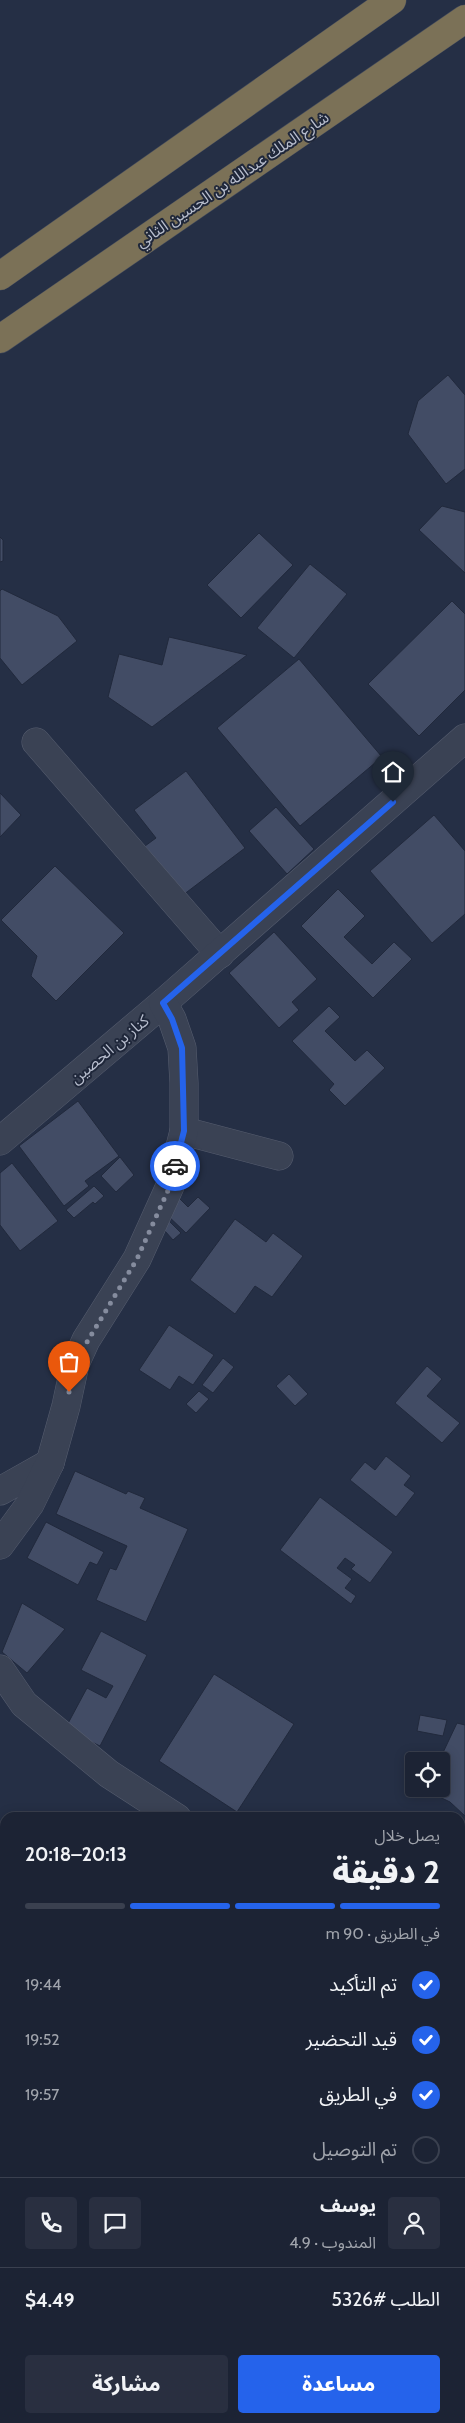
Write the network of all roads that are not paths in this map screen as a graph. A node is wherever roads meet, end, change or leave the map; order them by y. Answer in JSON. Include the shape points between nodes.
{"nodes":[{"id":1,"x":392,"y":0,"type":"edge"},
{"id":2,"x":465,"y":19,"type":"edge"},
{"id":3,"x":0,"y":276,"type":"edge"},
{"id":4,"x":0,"y":339,"type":"edge"},
{"id":5,"x":465,"y":738,"type":"edge"},
{"id":6,"x":36,"y":742,"type":"dead end"},
{"id":7,"x":220,"y":954,"type":"junction"},
{"id":8,"x":163,"y":1003,"type":"junction"},
{"id":9,"x":184,"y":1131,"type":"junction"},
{"id":10,"x":0,"y":1141,"type":"edge"},
{"id":11,"x":279,"y":1156,"type":"dead end"},
{"id":12,"x":50,"y":1463,"type":"junction"},
{"id":13,"x":0,"y":1491,"type":"edge"},
{"id":14,"x":0,"y":1545,"type":"edge"},
{"id":15,"x":0,"y":1669,"type":"edge"},
{"id":16,"x":168,"y":1812,"type":"edge"}],
"edges":[{"from":1,"to":3,"type":"highway"},
{"from":2,"to":4,"type":"highway","name":"شارع الملك عبدالله بن الحسين الثاني"},
{"from":5,"to":7,"type":"street","name":"كناز بن الحصين"},
{"from":6,"to":7,"type":"street"},
{"from":7,"to":8,"type":"street","name":"كناز بن الحصين"},
{"from":8,"to":9,"type":"street","via":[[182,1048]]},
{"from":8,"to":10,"type":"street","name":"كناز بن الحصين"},
{"from":9,"to":11,"type":"street"},
{"from":9,"to":12,"type":"street","via":[[170,1186],[137,1259],[86,1340],[75,1364]]},
{"from":12,"to":13,"type":"street"},
{"from":12,"to":14,"type":"street","via":[[30,1504]]},
{"from":15,"to":16,"type":"street","via":[[24,1704],[108,1774]]}]}
